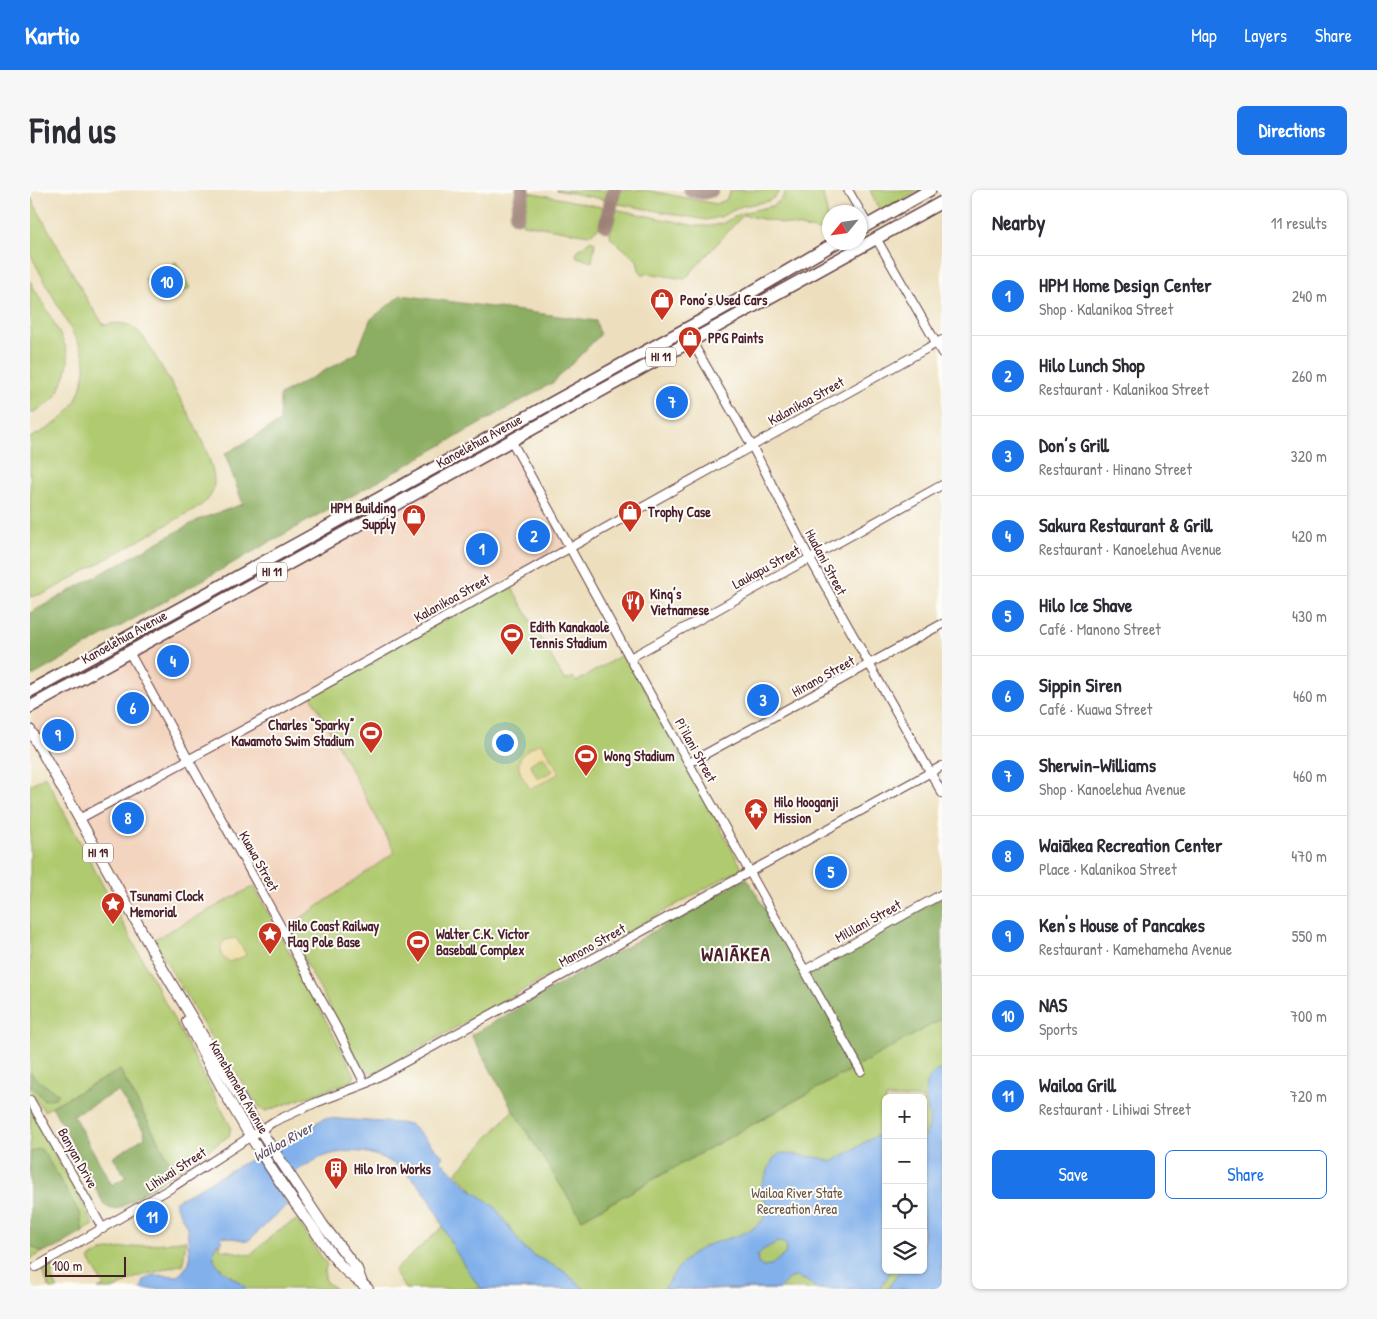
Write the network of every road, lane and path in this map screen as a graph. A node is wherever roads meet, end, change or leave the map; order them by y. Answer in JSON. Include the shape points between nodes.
{"nodes":[{"id":1,"x":848,"y":190,"type":"edge"},
{"id":2,"x":930,"y":190,"type":"edge"},
{"id":3,"x":942,"y":202,"type":"edge"},
{"id":4,"x":854,"y":205,"type":"edge"},
{"id":5,"x":867,"y":225,"type":"edge"},
{"id":6,"x":867,"y":230,"type":"edge"},
{"id":7,"x":876,"y":238,"type":"junction"},
{"id":8,"x":823,"y":250,"type":"edge"},
{"id":9,"x":691,"y":340,"type":"junction"},
{"id":10,"x":939,"y":342,"type":"edge"},
{"id":11,"x":942,"y":353,"type":"edge"},
{"id":12,"x":521,"y":420,"type":"junction"},
{"id":13,"x":511,"y":440,"type":"junction"},
{"id":14,"x":477,"y":443,"type":"junction"},
{"id":15,"x":752,"y":446,"type":"junction"},
{"id":16,"x":942,"y":484,"type":"edge"},
{"id":17,"x":570,"y":546,"type":"junction"},
{"id":18,"x":809,"y":558,"type":"junction"},
{"id":19,"x":942,"y":624,"type":"edge"},
{"id":20,"x":128,"y":652,"type":"junction"},
{"id":21,"x":630,"y":658,"type":"junction"},
{"id":22,"x":869,"y":665,"type":"junction"},
{"id":23,"x":30,"y":691,"type":"edge"},
{"id":24,"x":30,"y":707,"type":"edge"},
{"id":25,"x":30,"y":730,"type":"edge"},
{"id":26,"x":188,"y":759,"type":"junction"},
{"id":27,"x":689,"y":763,"type":"junction"},
{"id":28,"x":942,"y":766,"type":"edge"},
{"id":29,"x":931,"y":773,"type":"junction"},
{"id":30,"x":942,"y":793,"type":"edge"},
{"id":31,"x":79,"y":819,"type":"junction"},
{"id":32,"x":750,"y":872,"type":"junction"},
{"id":33,"x":942,"y":894,"type":"edge"},
{"id":34,"x":161,"y":966,"type":"junction"},
{"id":35,"x":805,"y":970,"type":"junction"},
{"id":36,"x":860,"y":1071,"type":"dead end"},
{"id":37,"x":366,"y":1084,"type":"junction"},
{"id":38,"x":30,"y":1100,"type":"edge"},
{"id":39,"x":260,"y":1129,"type":"junction"},
{"id":40,"x":250,"y":1135,"type":"junction"},
{"id":41,"x":103,"y":1229,"type":"junction"},
{"id":42,"x":36,"y":1267,"type":"dead end"},
{"id":43,"x":365,"y":1286,"type":"edge"}],
"edges":[{"from":1,"to":4,"type":"street"},
{"from":2,"to":5,"type":"highway"},
{"from":3,"to":7,"type":"highway","name":"Kanoelehua Avenue","number":"HI 11"},
{"from":6,"to":7,"type":"highway"},
{"from":7,"to":9,"type":"highway","name":"Kanoelehua Avenue","number":"HI 11"},
{"from":7,"to":10,"type":"street"},
{"from":8,"to":12,"type":"highway","name":"Kanoelehua Avenue","number":"HI 11"},
{"from":9,"to":13,"type":"highway","name":"Kanoelehua Avenue","number":"HI 11"},
{"from":9,"to":15,"type":"street","name":"Hualani Street"},
{"from":10,"to":11,"type":"street"},
{"from":10,"to":15,"type":"street","name":"Kalanikoa Street"},
{"from":12,"to":13,"type":"highway"},
{"from":12,"to":14,"type":"highway","name":"Kanoelehua Avenue","number":"HI 11"},
{"from":13,"to":14,"type":"highway"},
{"from":13,"to":17,"type":"street","name":"Pi‘ilani Street"},
{"from":13,"to":20,"type":"highway","name":"Kanoelehua Avenue","number":"HI 11"},
{"from":14,"to":23,"type":"highway","name":"Kanoelehua Avenue","number":"HI 11"},
{"from":15,"to":17,"type":"street","name":"Kalanikoa Street"},
{"from":15,"to":18,"type":"street","name":"Hualani Street"},
{"from":16,"to":18,"type":"street","name":"Laukapu Street"},
{"from":17,"to":21,"type":"street","name":"Pi‘ilani Street"},
{"from":17,"to":26,"type":"street","name":"Kalanikoa Street"},
{"from":18,"to":21,"type":"street","name":"Laukapu Street"},
{"from":18,"to":22,"type":"street","name":"Hualani Street"},
{"from":19,"to":22,"type":"street","name":"Hinano Street"},
{"from":20,"to":24,"type":"highway","name":"Kanoelehua Avenue","number":"HI 11"},
{"from":20,"to":26,"type":"street","name":"Kuawa Street"},
{"from":21,"to":27,"type":"street","name":"Pi‘ilani Street"},
{"from":22,"to":27,"type":"street","name":"Hinano Street"},
{"from":22,"to":29,"type":"street","name":"Hualani Street"},
{"from":25,"to":31,"type":"main road","name":"Kamehameha Avenue","number":"HI 19"},
{"from":26,"to":31,"type":"street","name":"Kalanikoa Street"},
{"from":26,"to":37,"type":"street","name":"Kuawa Street"},
{"from":27,"to":32,"type":"street","name":"Pi‘ilani Street"},
{"from":28,"to":29,"type":"street","name":"Manono Street"},
{"from":29,"to":30,"type":"street","name":"Hualani Street"},
{"from":29,"to":32,"type":"street","name":"Manono Street"},
{"from":31,"to":34,"type":"main road","name":"Kamehameha Avenue","number":"HI 19"},
{"from":32,"to":35,"type":"street","name":"Pi‘ilani Street"},
{"from":32,"to":37,"type":"street","name":"Manono Street"},
{"from":33,"to":35,"type":"street","name":"Mililani Street"},
{"from":34,"to":39,"type":"main road","name":"Kamehameha Avenue","number":"HI 19"},
{"from":34,"to":40,"type":"main road","name":"Kamehameha Avenue","number":"HI 19","via":[[206,1060]]},
{"from":35,"to":36,"type":"street","name":"Pi‘ilani Street"},
{"from":37,"to":39,"type":"street","name":"Manono Street","via":[[297,1110]]},
{"from":38,"to":41,"type":"street","name":"Banyan Drive"},
{"from":39,"to":40,"type":"street","name":"Manono Street"},
{"from":39,"to":43,"type":"main road","name":"Kamehameha Avenue","number":"HI 19","via":[[323,1225],[357,1269]]},
{"from":40,"to":41,"type":"street","name":"Lihiwai Street"},
{"from":40,"to":43,"type":"main road","name":"Kamehameha Avenue","number":"HI 19","via":[[282,1186],[338,1262]]},
{"from":41,"to":42,"type":"street","name":"Lihiwai Street"}]}
